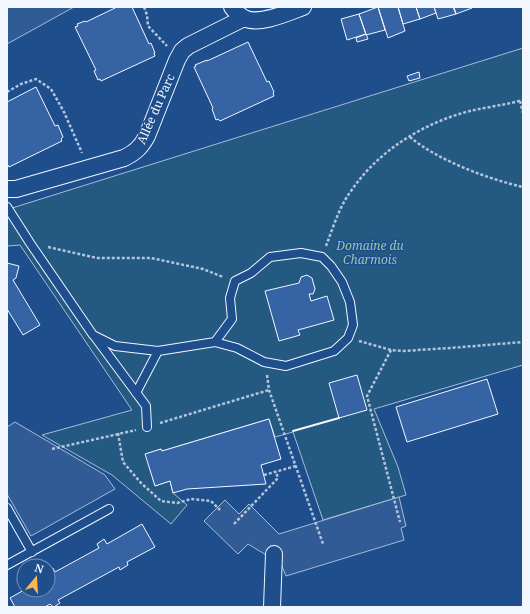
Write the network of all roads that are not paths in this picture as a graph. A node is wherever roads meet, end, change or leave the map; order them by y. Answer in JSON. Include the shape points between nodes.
{"nodes":[{"id":1,"x":232,"y":7,"type":"edge"},
{"id":2,"x":304,"y":7,"type":"edge"},
{"id":3,"x":244,"y":18,"type":"junction"},
{"id":4,"x":7,"y":189,"type":"edge"},
{"id":5,"x":7,"y":207,"type":"edge"},
{"id":6,"x":93,"y":335,"type":"junction"},
{"id":7,"x":215,"y":342,"type":"junction"},
{"id":8,"x":158,"y":351,"type":"junction"},
{"id":9,"x":136,"y":393,"type":"junction"},
{"id":10,"x":147,"y":427,"type":"road end"},
{"id":11,"x":7,"y":508,"type":"edge"},
{"id":12,"x":109,"y":509,"type":"dead end"},
{"id":13,"x":32,"y":552,"type":"junction"},
{"id":14,"x":274,"y":554,"type":"dead end"},
{"id":15,"x":7,"y":565,"type":"edge"},
{"id":16,"x":272,"y":607,"type":"edge"}],
"edges":[{"from":1,"to":3,"type":"street"},
{"from":2,"to":3,"type":"street","via":[[268,18]]},
{"from":3,"to":4,"type":"street","name":"Allée du Parc","via":[[182,51],[147,136],[135,153],[16,189]]},
{"from":5,"to":6,"type":"lane"},
{"from":6,"to":8,"type":"lane","via":[[115,346]]},
{"from":6,"to":9,"type":"lane"},
{"from":7,"to":7,"type":"lane","via":[[232,319],[230,298],[235,282],[270,257],[302,252],[322,257],[342,282],[350,302],[353,325],[348,338],[334,351],[286,366],[264,362],[237,348]]},
{"from":7,"to":8,"type":"lane"},
{"from":8,"to":9,"type":"lane"},
{"from":9,"to":10,"type":"lane","via":[[146,406]]},
{"from":11,"to":13,"type":"lane"},
{"from":12,"to":13,"type":"lane"},
{"from":13,"to":15,"type":"lane"},
{"from":14,"to":16,"type":"street"}]}
